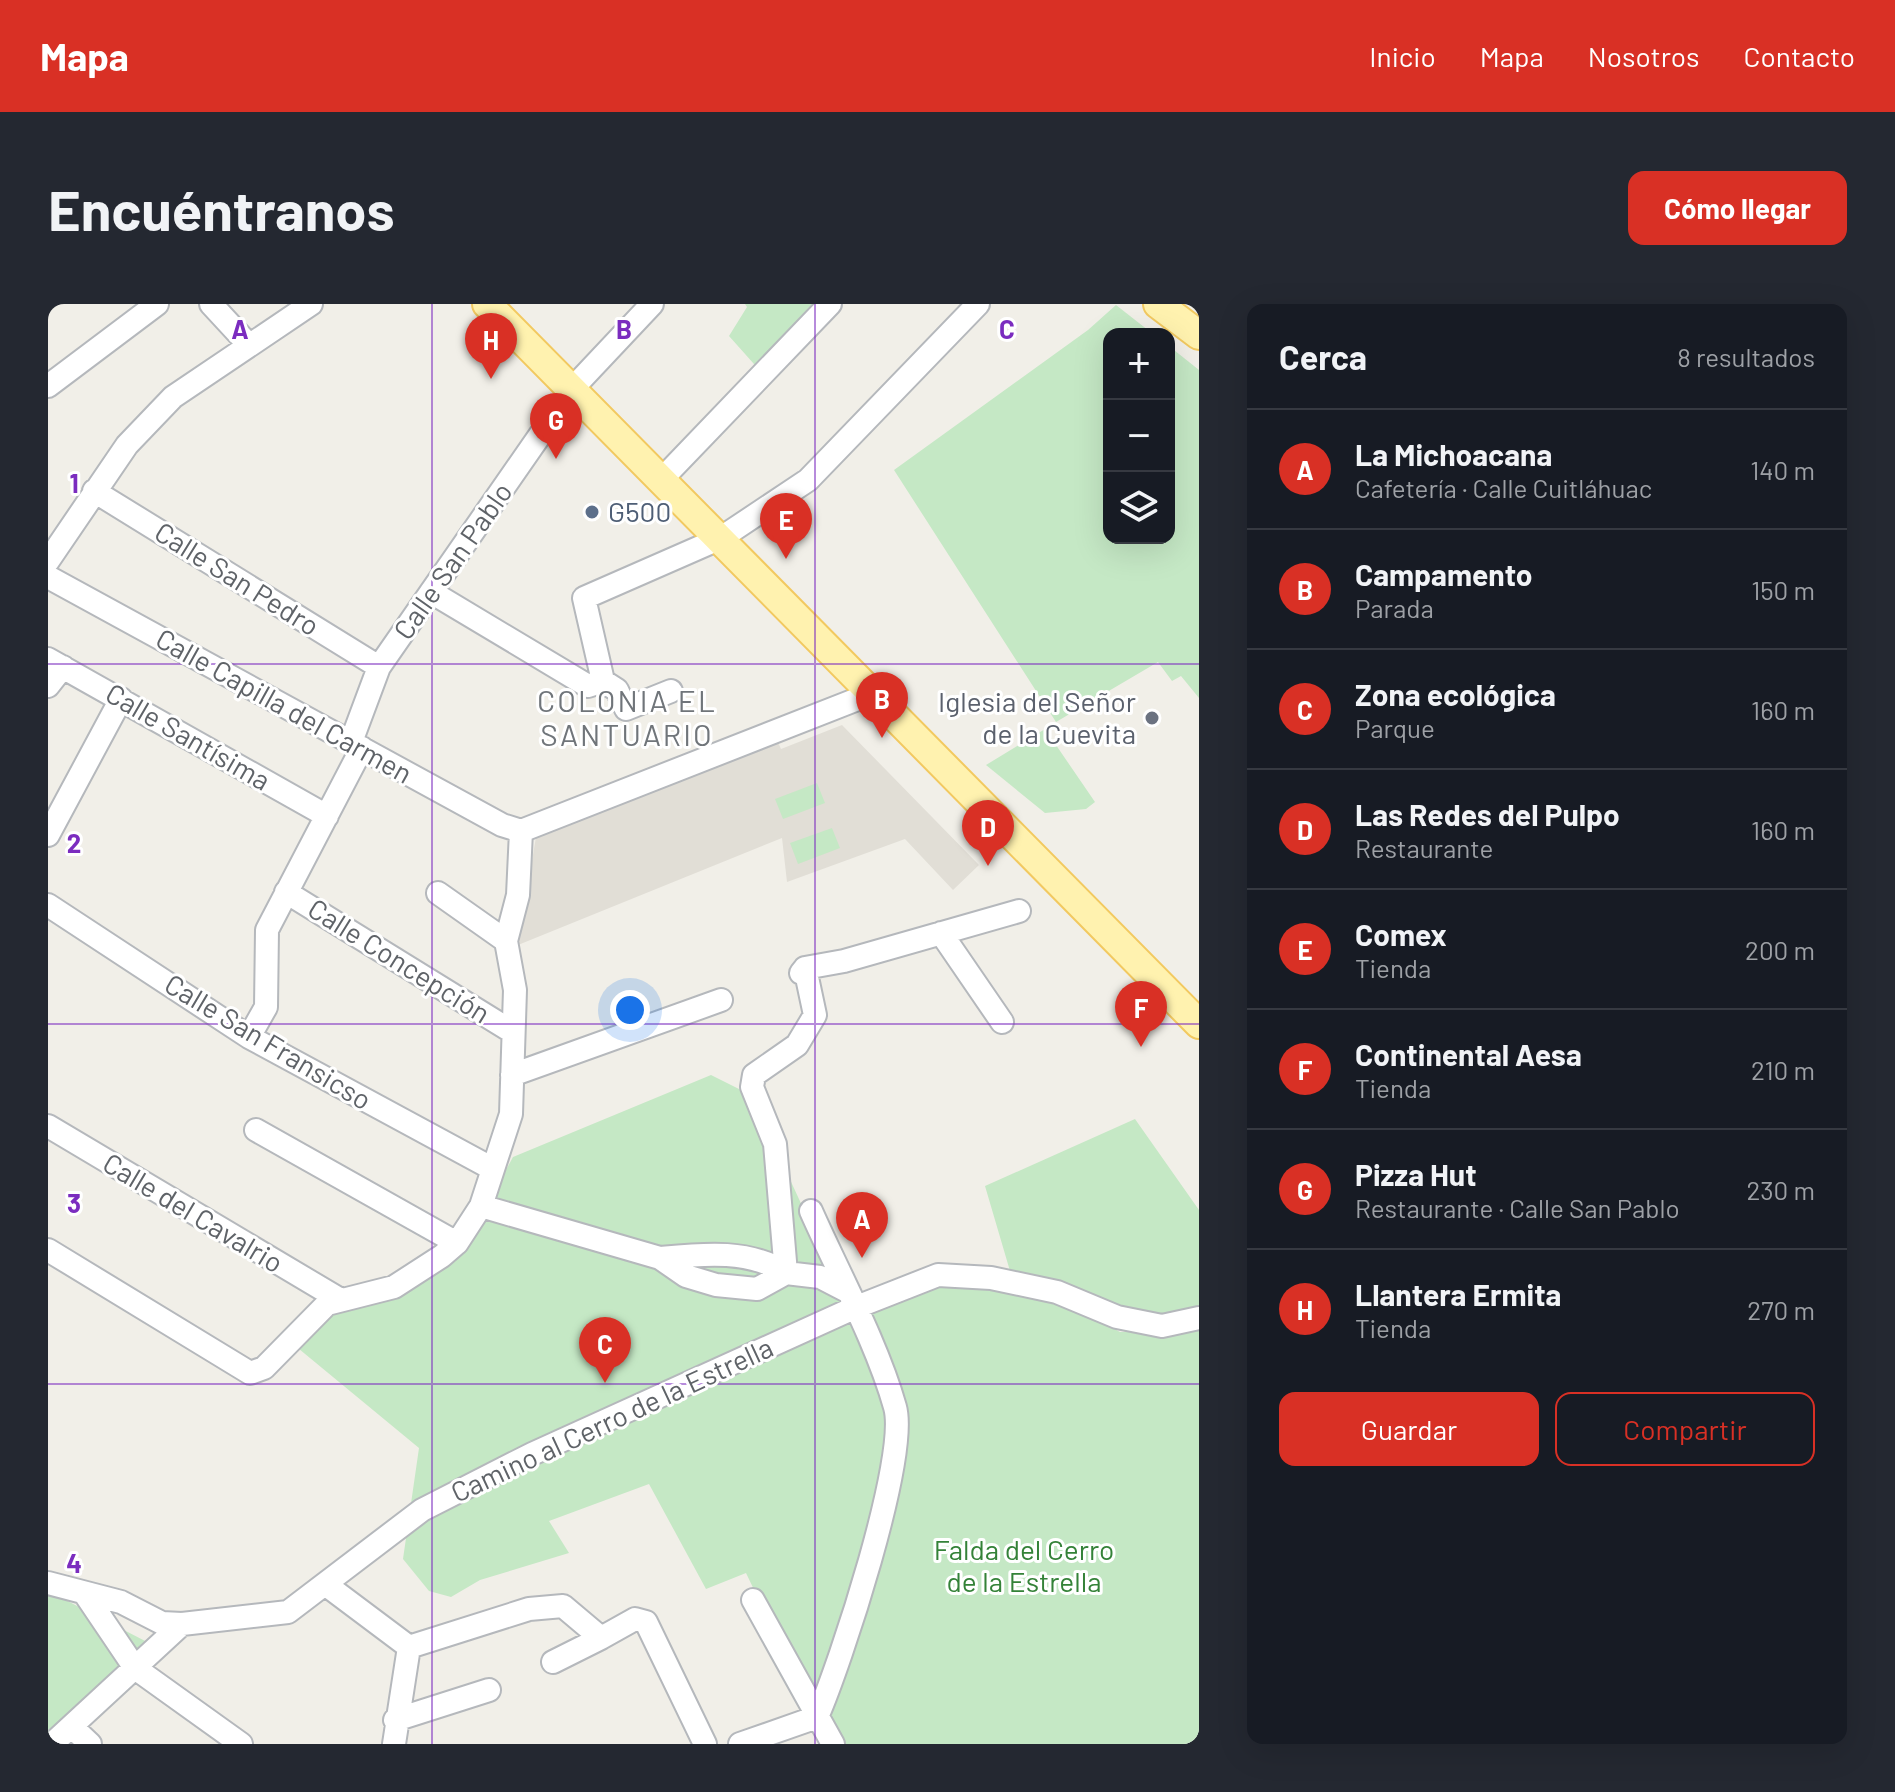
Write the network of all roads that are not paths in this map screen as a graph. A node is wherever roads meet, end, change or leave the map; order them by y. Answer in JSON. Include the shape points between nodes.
{"nodes":[{"id":1,"x":157,"y":304,"type":"edge"},
{"id":2,"x":211,"y":304,"type":"edge"},
{"id":3,"x":311,"y":304,"type":"edge"},
{"id":4,"x":487,"y":304,"type":"edge"},
{"id":5,"x":652,"y":304,"type":"edge"},
{"id":6,"x":830,"y":304,"type":"edge"},
{"id":7,"x":978,"y":304,"type":"edge"},
{"id":8,"x":1158,"y":304,"type":"edge"},
{"id":9,"x":1199,"y":335,"type":"edge"},
{"id":10,"x":248,"y":344,"type":"junction"},
{"id":11,"x":48,"y":386,"type":"edge"},
{"id":12,"x":572,"y":389,"type":"junction"},
{"id":13,"x":662,"y":479,"type":"junction"},
{"id":14,"x":94,"y":491,"type":"junction"},
{"id":15,"x":721,"y":538,"type":"junction"},
{"id":16,"x":48,"y":561,"type":"edge"},
{"id":17,"x":48,"y":577,"type":"edge"},
{"id":18,"x":431,"y":592,"type":"junction"},
{"id":19,"x":56,"y":663,"type":"edge"},
{"id":20,"x":379,"y":667,"type":"junction"},
{"id":21,"x":603,"y":681,"type":"junction"},
{"id":22,"x":48,"y":686,"type":"edge"},
{"id":23,"x":671,"y":691,"type":"dead end"},
{"id":24,"x":873,"y":693,"type":"junction"},
{"id":25,"x":121,"y":699,"type":"junction"},
{"id":26,"x":357,"y":745,"type":"junction"},
{"id":27,"x":327,"y":816,"type":"junction"},
{"id":28,"x":521,"y":831,"type":"junction"},
{"id":29,"x":48,"y":835,"type":"edge"},
{"id":30,"x":286,"y":892,"type":"junction"},
{"id":31,"x":438,"y":893,"type":"dead end"},
{"id":32,"x":48,"y":905,"type":"edge"},
{"id":33,"x":1019,"y":911,"type":"dead end"},
{"id":34,"x":941,"y":933,"type":"junction"},
{"id":35,"x":506,"y":941,"type":"junction"},
{"id":36,"x":721,"y":1000,"type":"dead end"},
{"id":37,"x":1002,"y":1022,"type":"dead end"},
{"id":38,"x":1199,"y":1024,"type":"edge"},
{"id":39,"x":511,"y":1031,"type":"junction"},
{"id":40,"x":249,"y":1037,"type":"junction"},
{"id":41,"x":512,"y":1075,"type":"junction"},
{"id":42,"x":48,"y":1126,"type":"edge"},
{"id":43,"x":256,"y":1130,"type":"dead end"},
{"id":44,"x":493,"y":1169,"type":"junction"},
{"id":45,"x":481,"y":1206,"type":"junction"},
{"id":46,"x":811,"y":1211,"type":"dead end"},
{"id":47,"x":457,"y":1243,"type":"junction"},
{"id":48,"x":48,"y":1250,"type":"edge"},
{"id":49,"x":660,"y":1258,"type":"junction"},
{"id":50,"x":786,"y":1273,"type":"junction"},
{"id":51,"x":339,"y":1299,"type":"junction"},
{"id":52,"x":850,"y":1299,"type":"junction"},
{"id":53,"x":1199,"y":1318,"type":"edge"},
{"id":54,"x":48,"y":1583,"type":"edge"},
{"id":55,"x":325,"y":1584,"type":"junction"},
{"id":56,"x":85,"y":1594,"type":"junction"},
{"id":57,"x":753,"y":1600,"type":"dead end"},
{"id":58,"x":182,"y":1624,"type":"junction"},
{"id":59,"x":601,"y":1638,"type":"junction"},
{"id":60,"x":409,"y":1647,"type":"junction"},
{"id":61,"x":553,"y":1662,"type":"dead end"},
{"id":62,"x":135,"y":1668,"type":"junction"},
{"id":63,"x":489,"y":1690,"type":"dead end"},
{"id":64,"x":817,"y":1717,"type":"junction"},
{"id":65,"x":395,"y":1720,"type":"junction"},
{"id":66,"x":72,"y":1727,"type":"junction"},
{"id":67,"x":52,"y":1744,"type":"edge"},
{"id":68,"x":90,"y":1744,"type":"edge"},
{"id":69,"x":241,"y":1744,"type":"edge"},
{"id":70,"x":394,"y":1744,"type":"edge"},
{"id":71,"x":705,"y":1744,"type":"edge"},
{"id":72,"x":740,"y":1744,"type":"edge"},
{"id":73,"x":833,"y":1744,"type":"edge"}],
"edges":[{"from":1,"to":11,"type":"street"},
{"from":2,"to":10,"type":"street"},
{"from":3,"to":10,"type":"street"},
{"from":4,"to":12,"type":"main road"},
{"from":5,"to":12,"type":"street","name":"Calle San Pablo"},
{"from":6,"to":13,"type":"street"},
{"from":7,"to":15,"type":"street","via":[[808,480]]},
{"from":8,"to":9,"type":"main road"},
{"from":10,"to":14,"type":"street","via":[[173,397],[127,445]]},
{"from":12,"to":13,"type":"main road"},
{"from":12,"to":18,"type":"street","name":"Calle San Pablo"},
{"from":13,"to":15,"type":"main road"},
{"from":14,"to":16,"type":"street"},
{"from":14,"to":20,"type":"street","name":"Calle San Pedro"},
{"from":15,"to":21,"type":"street","via":[[584,598]]},
{"from":15,"to":24,"type":"main road"},
{"from":17,"to":26,"type":"street","name":"Calle Capilla del Carmen"},
{"from":18,"to":20,"type":"street","name":"Calle San Pablo"},
{"from":18,"to":21,"type":"street","via":[[588,686]]},
{"from":19,"to":22,"type":"street"},
{"from":19,"to":25,"type":"street","name":"Calle Santísima"},
{"from":20,"to":26,"type":"street","name":"Calle San Pablo"},
{"from":21,"to":23,"type":"street","via":[[617,690],[626,709]]},
{"from":24,"to":28,"type":"street"},
{"from":24,"to":38,"type":"main road"},
{"from":25,"to":27,"type":"street","name":"Calle Santísima"},
{"from":25,"to":29,"type":"street"},
{"from":26,"to":27,"type":"street","name":"Calle San Pablo"},
{"from":26,"to":28,"type":"street","name":"Calle Capilla del Carmen"},
{"from":27,"to":30,"type":"street","name":"Calle San Pablo"},
{"from":28,"to":35,"type":"street","via":[[518,895]]},
{"from":30,"to":39,"type":"street","name":"Calle Concepción"},
{"from":30,"to":40,"type":"street","name":"Calle San Pablo","via":[[267,930],[266,1007]]},
{"from":31,"to":35,"type":"street"},
{"from":32,"to":40,"type":"street","name":"Calle San Fransicso"},
{"from":33,"to":34,"type":"street"},
{"from":34,"to":37,"type":"street"},
{"from":34,"to":50,"type":"street","via":[[803,971],[815,1015],[797,1045],[754,1075],[752,1087],[775,1144]]},
{"from":35,"to":39,"type":"street","via":[[515,990]]},
{"from":36,"to":41,"type":"street"},
{"from":39,"to":41,"type":"street"},
{"from":40,"to":44,"type":"street","name":"Calle San Fransicso"},
{"from":41,"to":44,"type":"street","via":[[511,1114]]},
{"from":42,"to":51,"type":"street","name":"Calle del Cavalrio"},
{"from":43,"to":47,"type":"street"},
{"from":44,"to":45,"type":"street"},
{"from":45,"to":47,"type":"street"},
{"from":45,"to":49,"type":"street"},
{"from":46,"to":52,"type":"street"},
{"from":47,"to":51,"type":"street","via":[[394,1287]]},
{"from":48,"to":51,"type":"street","via":[[250,1373],[257,1373],[327,1304]]},
{"from":49,"to":50,"type":"street","via":[[734,1255],[767,1261]]},
{"from":49,"to":50,"type":"street","via":[[686,1276],[716,1285],[757,1289]]},
{"from":50,"to":52,"type":"street","via":[[820,1277]]},
{"from":52,"to":53,"type":"street","name":"Camino al Cerro de la Estrella","via":[[938,1275],[991,1278],[1057,1292],[1117,1317],[1162,1326]]},
{"from":52,"to":55,"type":"street","name":"Camino al Cerro de la Estrella","via":[[422,1510]]},
{"from":52,"to":64,"type":"street","via":[[896,1410],[892,1473],[836,1675]]},
{"from":54,"to":56,"type":"street","name":"Camino al Cerro de la Estrella"},
{"from":55,"to":58,"type":"street","name":"Camino al Cerro de la Estrella","via":[[288,1612]]},
{"from":55,"to":60,"type":"street"},
{"from":56,"to":58,"type":"street","name":"Camino al Cerro de la Estrella","via":[[121,1602],[162,1623]]},
{"from":56,"to":62,"type":"street"},
{"from":57,"to":64,"type":"street"},
{"from":58,"to":62,"type":"street"},
{"from":59,"to":60,"type":"street","via":[[563,1606],[529,1609]]},
{"from":59,"to":61,"type":"street"},
{"from":59,"to":71,"type":"street","via":[[635,1619],[646,1622]]},
{"from":60,"to":65,"type":"street"},
{"from":62,"to":66,"type":"street"},
{"from":62,"to":69,"type":"street"},
{"from":63,"to":65,"type":"street"},
{"from":64,"to":72,"type":"street"},
{"from":64,"to":73,"type":"street"},
{"from":65,"to":70,"type":"street"},
{"from":66,"to":67,"type":"street"},
{"from":66,"to":68,"type":"street"}]}
